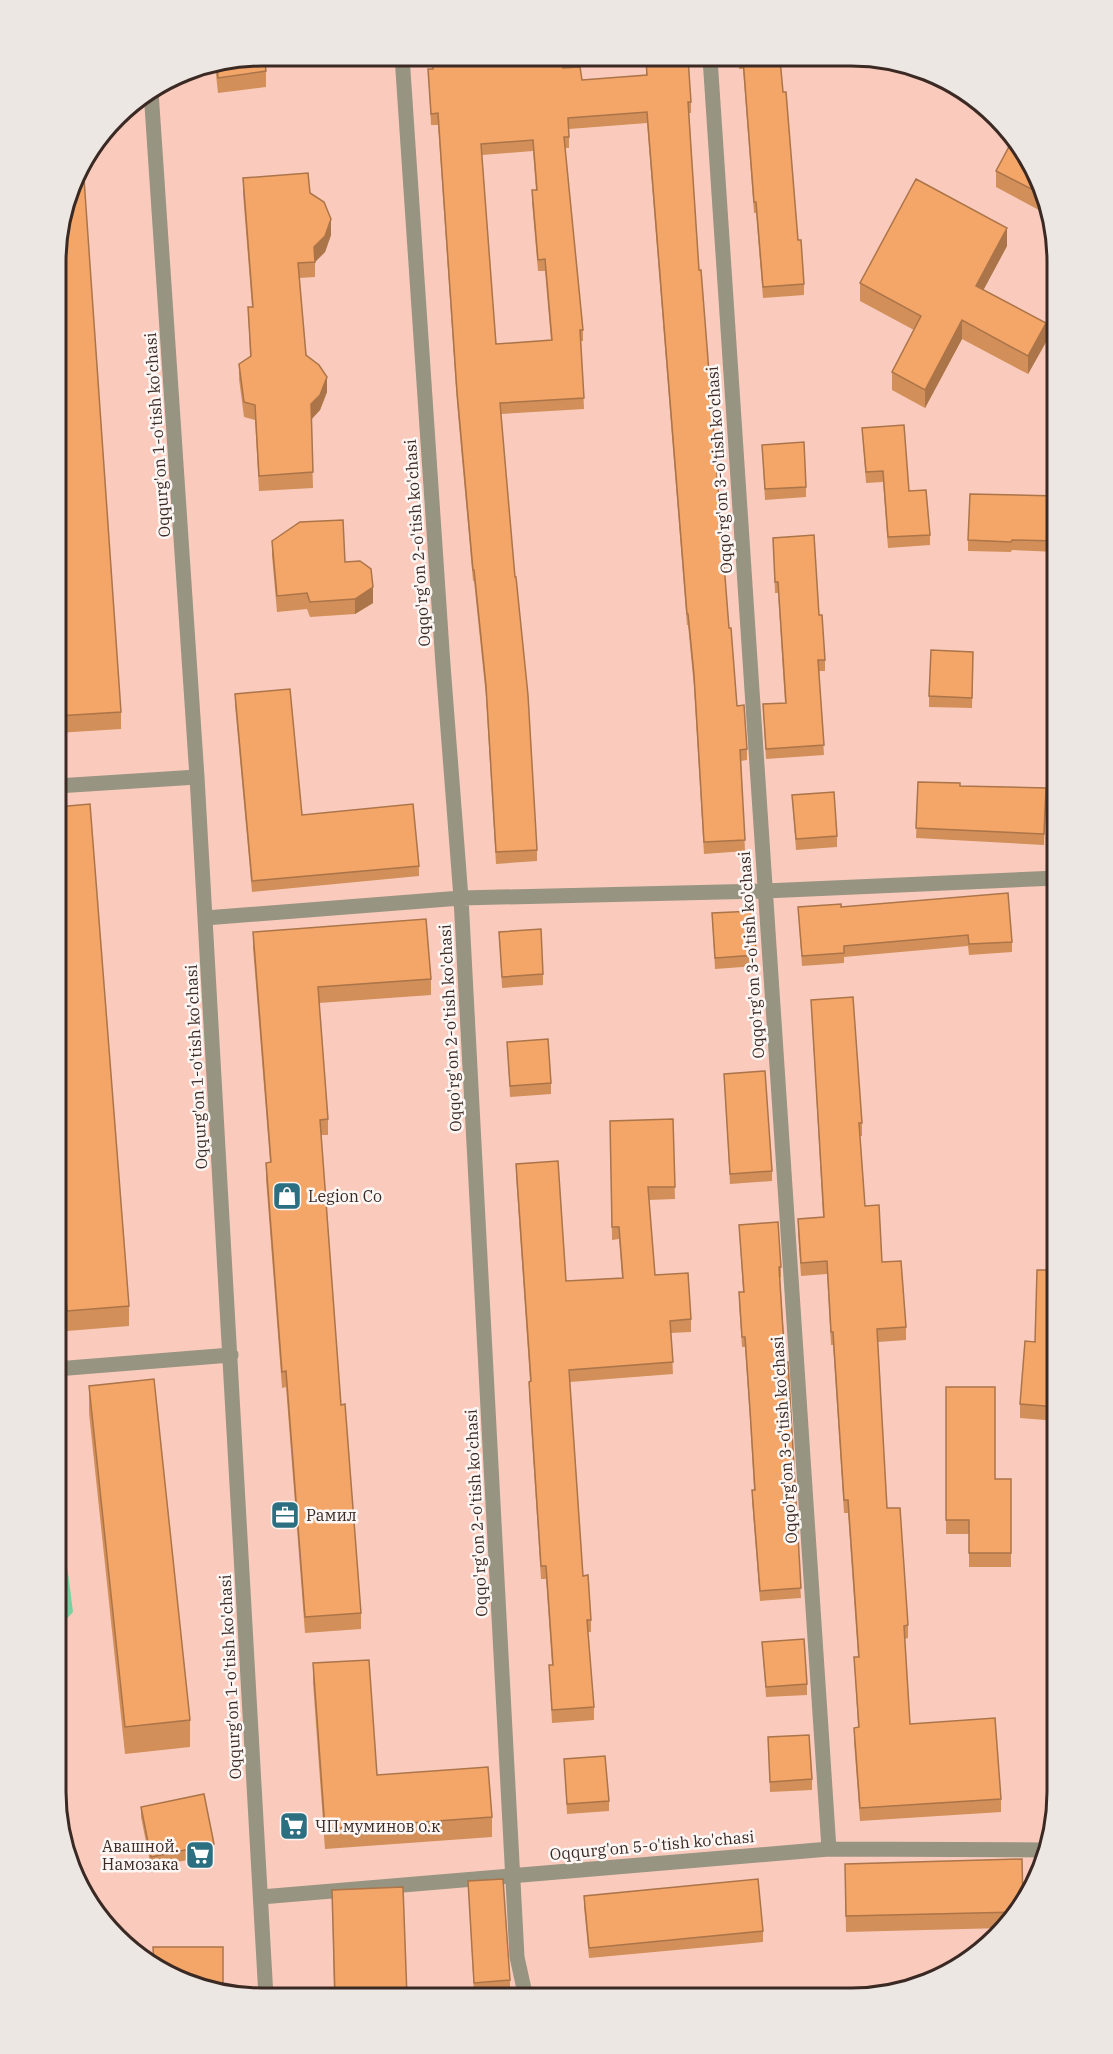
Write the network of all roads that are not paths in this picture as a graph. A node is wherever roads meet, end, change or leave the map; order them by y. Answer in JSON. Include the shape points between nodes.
{"nodes":[{"id":1,"x":403,"y":66,"type":"edge"},
{"id":2,"x":711,"y":66,"type":"edge"},
{"id":3,"x":152,"y":100,"type":"edge"},
{"id":4,"x":197,"y":777,"type":"junction"},
{"id":5,"x":66,"y":785,"type":"edge"},
{"id":6,"x":1047,"y":878,"type":"edge"},
{"id":7,"x":765,"y":891,"type":"junction"},
{"id":8,"x":461,"y":898,"type":"junction"},
{"id":9,"x":205,"y":918,"type":"junction"},
{"id":10,"x":231,"y":1355,"type":"junction"},
{"id":11,"x":66,"y":1368,"type":"edge"},
{"id":12,"x":829,"y":1849,"type":"junction"},
{"id":13,"x":1038,"y":1850,"type":"edge"},
{"id":14,"x":514,"y":1875,"type":"junction"},
{"id":15,"x":261,"y":1897,"type":"junction"},
{"id":16,"x":266,"y":1988,"type":"edge"},
{"id":17,"x":524,"y":1988,"type":"edge"}],
"edges":[{"from":1,"to":8,"type":"street","name":"Oqqo'rg'on 2-o'tish ko'chasi"},
{"from":2,"to":7,"type":"street","name":"Oqqo'rg'on 3-o'tish ko'chasi"},
{"from":3,"to":4,"type":"street","name":"Oqqurg'on 1-o'tish ko'chasi"},
{"from":4,"to":5,"type":"street"},
{"from":4,"to":9,"type":"street","name":"Oqqurg'on 1-o'tish ko'chasi"},
{"from":6,"to":7,"type":"street"},
{"from":7,"to":8,"type":"street"},
{"from":7,"to":12,"type":"street","name":"Oqqo'rg'on 3-o'tish ko'chasi"},
{"from":8,"to":9,"type":"street"},
{"from":8,"to":14,"type":"street","name":"Oqqo'rg'on 2-o'tish ko'chasi"},
{"from":9,"to":10,"type":"street","name":"Oqqurg'on 1-o'tish ko'chasi"},
{"from":10,"to":11,"type":"street"},
{"from":10,"to":15,"type":"street","name":"Oqqurg'on 1-o'tish ko'chasi"},
{"from":12,"to":13,"type":"street","name":"Oqqurg'on 5-o'tish ko'chasi"},
{"from":12,"to":14,"type":"street","name":"Oqqurg'on 5-o'tish ko'chasi"},
{"from":14,"to":15,"type":"street","name":"Oqqurg'on 5-o'tish ko'chasi"},
{"from":14,"to":17,"type":"street","name":"Oqqo'rg'on 2-o'tish ko'chasi","via":[[517,1957]]},
{"from":15,"to":16,"type":"street","name":"Oqqurg'on 1-o'tish ko'chasi"}]}
